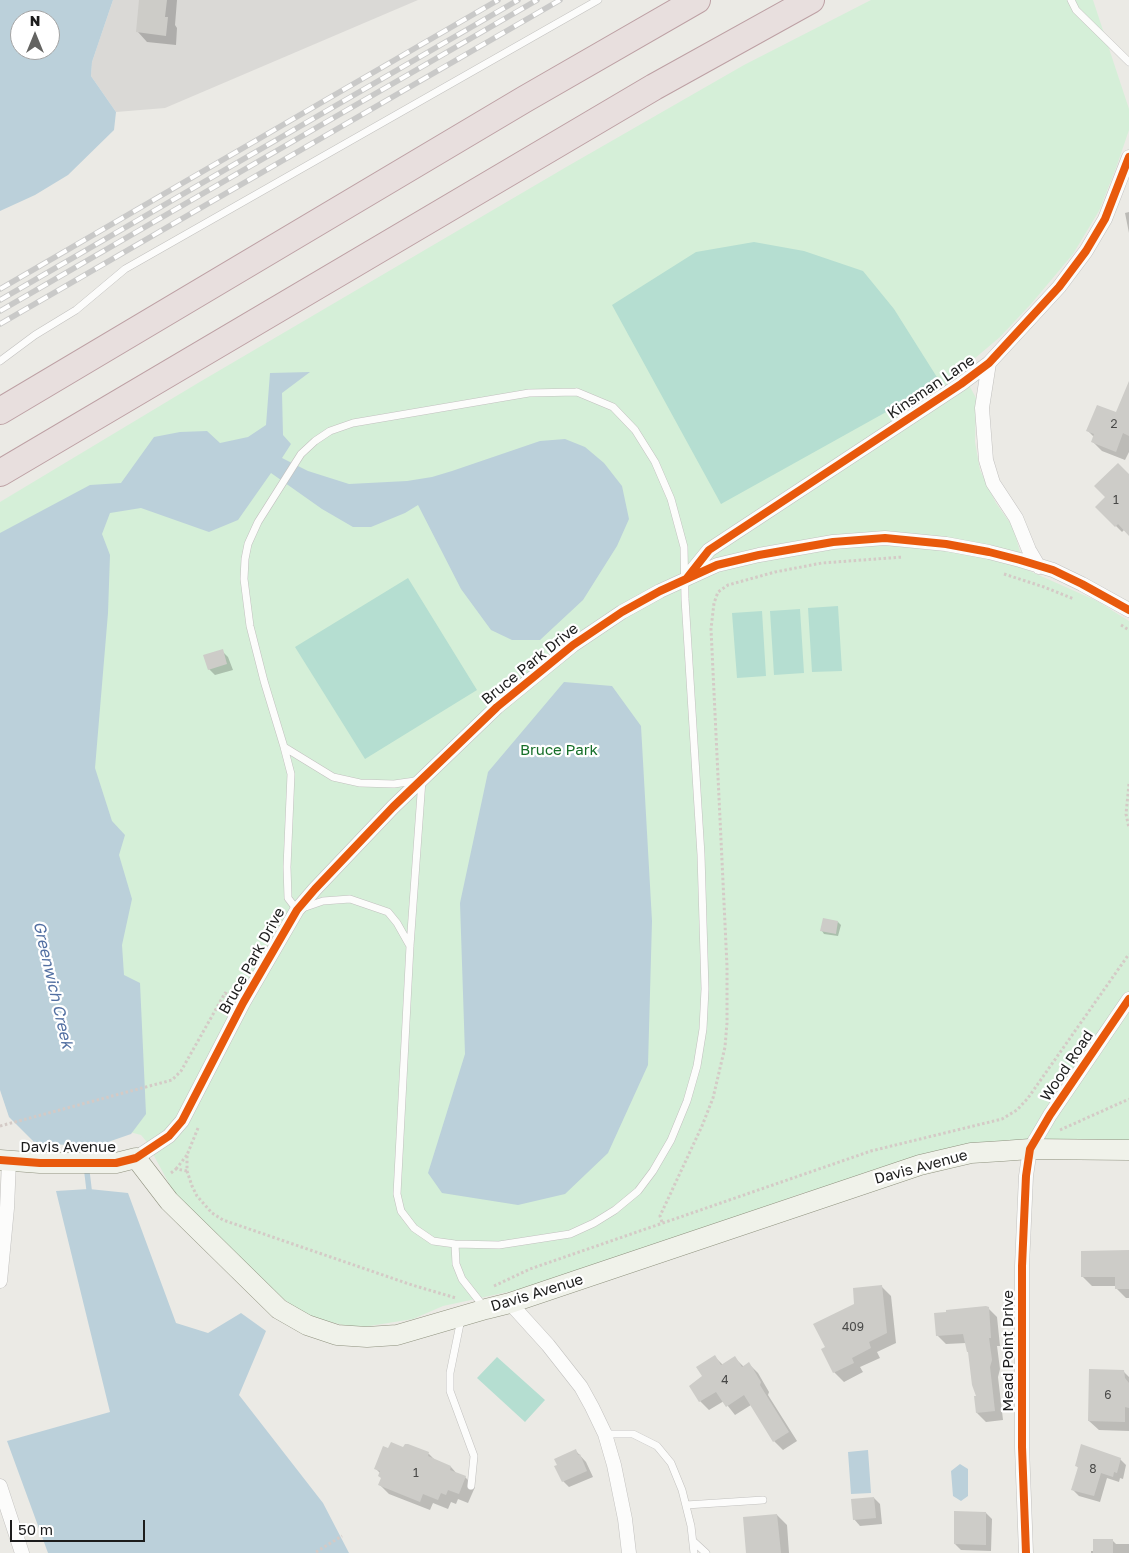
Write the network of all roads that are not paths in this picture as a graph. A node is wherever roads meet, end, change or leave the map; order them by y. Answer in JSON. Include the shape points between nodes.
{"nodes":[{"id":1,"x":598,"y":0,"type":"edge"},
{"id":2,"x":696,"y":0,"type":"edge"},
{"id":3,"x":811,"y":0,"type":"edge"},
{"id":4,"x":1071,"y":0,"type":"edge"},
{"id":5,"x":1129,"y":62,"type":"edge"},
{"id":6,"x":1129,"y":157,"type":"edge"},
{"id":7,"x":0,"y":361,"type":"edge"},
{"id":8,"x":990,"y":363,"type":"junction"},
{"id":9,"x":0,"y":411,"type":"edge"},
{"id":10,"x":0,"y":473,"type":"edge"},
{"id":11,"x":1039,"y":566,"type":"junction"},
{"id":12,"x":685,"y":580,"type":"junction"},
{"id":13,"x":1129,"y":610,"type":"edge"},
{"id":14,"x":284,"y":747,"type":"junction"},
{"id":15,"x":422,"y":780,"type":"junction"},
{"id":16,"x":296,"y":910,"type":"junction"},
{"id":17,"x":410,"y":946,"type":"junction"},
{"id":18,"x":1129,"y":999,"type":"edge"},
{"id":19,"x":1030,"y":1149,"type":"junction"},
{"id":20,"x":1129,"y":1150,"type":"edge"},
{"id":21,"x":136,"y":1158,"type":"junction"},
{"id":22,"x":4,"y":1160,"type":"edge"},
{"id":23,"x":455,"y":1244,"type":"junction"},
{"id":24,"x":0,"y":1281,"type":"edge"},
{"id":25,"x":480,"y":1303,"type":"junction"},
{"id":26,"x":510,"y":1303,"type":"junction"},
{"id":27,"x":461,"y":1316,"type":"junction"},
{"id":28,"x":605,"y":1434,"type":"junction"},
{"id":29,"x":0,"y":1486,"type":"edge"},
{"id":30,"x":472,"y":1486,"type":"dead end"},
{"id":31,"x":763,"y":1500,"type":"dead end"},
{"id":32,"x":686,"y":1505,"type":"junction"},
{"id":33,"x":693,"y":1541,"type":"junction"},
{"id":34,"x":22,"y":1553,"type":"edge"},
{"id":35,"x":629,"y":1553,"type":"edge"},
{"id":36,"x":694,"y":1553,"type":"edge"},
{"id":37,"x":706,"y":1553,"type":"edge"},
{"id":38,"x":1026,"y":1553,"type":"edge"}],
"edges":[{"from":1,"to":7,"type":"lane","via":[[125,269],[76,310]]},
{"from":2,"to":9,"type":"highway"},
{"from":3,"to":10,"type":"highway","via":[[654,87]]},
{"from":4,"to":5,"type":"lane","via":[[1076,10]]},
{"from":6,"to":8,"type":"street","name":"Kinsman Lane","via":[[1105,219],[1086,251],[1059,287]]},
{"from":8,"to":11,"type":"street","name":"Kinsman Lane","via":[[982,408],[986,460],[993,483],[1016,518]]},
{"from":8,"to":12,"type":"street","name":"Kinsman Lane","via":[[709,550]]},
{"from":11,"to":12,"type":"street","name":"Bruce Park Drive","via":[[946,544],[885,538],[832,542],[759,554],[717,565]]},
{"from":11,"to":13,"type":"street","name":"Bruce Park Drive","via":[[1082,584]]},
{"from":12,"to":14,"type":"lane","via":[[682,540],[671,500],[655,462],[635,430],[613,406],[577,392],[529,393],[353,423],[330,431],[301,454],[258,522],[245,559],[250,626]]},
{"from":12,"to":15,"type":"street","name":"Bruce Park Drive","via":[[622,612],[573,645],[497,707]]},
{"from":12,"to":23,"type":"lane","via":[[701,855],[705,988],[703,1029],[687,1101],[671,1140],[638,1191],[594,1223],[570,1234],[499,1245]]},
{"from":14,"to":15,"type":"lane","via":[[332,777],[360,783],[394,784]]},
{"from":14,"to":16,"type":"lane","via":[[291,774],[288,898]]},
{"from":15,"to":16,"type":"street","name":"Bruce Park Drive"},
{"from":15,"to":17,"type":"lane"},
{"from":16,"to":17,"type":"lane","via":[[323,901],[350,899],[388,912]]},
{"from":16,"to":21,"type":"street","name":"Bruce Park Drive","via":[[182,1121],[169,1136]]},
{"from":17,"to":23,"type":"lane","via":[[396,1194],[401,1211],[414,1228],[433,1241]]},
{"from":18,"to":19,"type":"street","name":"Wood Road"},
{"from":19,"to":20,"type":"main road","name":"Davis Avenue"},
{"from":19,"to":26,"type":"main road","name":"Davis Avenue","via":[[972,1153],[920,1165]]},
{"from":19,"to":38,"type":"street","name":"Mead Point Drive","via":[[1022,1266],[1022,1447]]},
{"from":21,"to":22,"type":"main road","name":"Davis Avenue","via":[[116,1163]]},
{"from":21,"to":27,"type":"main road","name":"Davis Avenue","via":[[169,1201],[279,1309],[307,1325],[337,1335],[367,1337],[397,1335]]},
{"from":22,"to":24,"type":"street","via":[[7,1208]]},
{"from":23,"to":25,"type":"lane","via":[[456,1264],[462,1279]]},
{"from":25,"to":26,"type":"main road","name":"Davis Avenue"},
{"from":25,"to":27,"type":"main road","name":"Davis Avenue"},
{"from":26,"to":28,"type":"street","via":[[581,1387]]},
{"from":27,"to":30,"type":"lane","via":[[450,1373],[450,1391],[474,1456]]},
{"from":28,"to":32,"type":"lane","via":[[633,1434],[657,1446],[672,1463]]},
{"from":28,"to":35,"type":"street","via":[[625,1519]]},
{"from":29,"to":34,"type":"street"},
{"from":31,"to":32,"type":"lane"},
{"from":32,"to":33,"type":"lane"},
{"from":33,"to":36,"type":"lane"},
{"from":33,"to":37,"type":"lane"}]}
